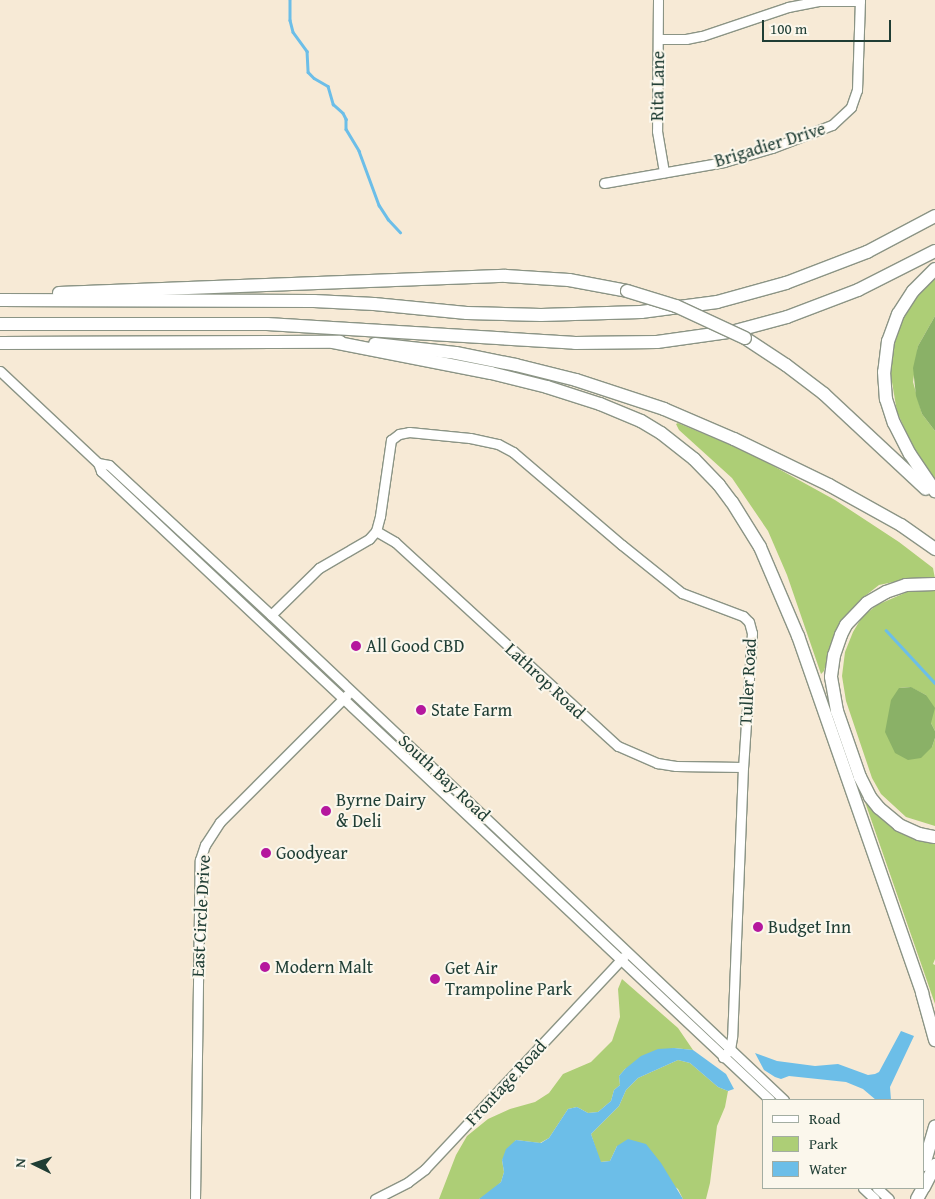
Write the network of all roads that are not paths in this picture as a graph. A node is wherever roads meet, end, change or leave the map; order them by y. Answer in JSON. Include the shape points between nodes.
{"nodes":[{"id":1,"x":658,"y":0,"type":"edge"},
{"id":2,"x":860,"y":1,"type":"edge"},
{"id":3,"x":659,"y":39,"type":"junction"},
{"id":4,"x":664,"y":172,"type":"junction"},
{"id":5,"x":604,"y":183,"type":"dead end"},
{"id":6,"x":935,"y":216,"type":"edge"},
{"id":7,"x":935,"y":251,"type":"edge"},
{"id":8,"x":935,"y":269,"type":"edge"},
{"id":9,"x":0,"y":298,"type":"edge"},
{"id":10,"x":0,"y":324,"type":"edge"},
{"id":11,"x":333,"y":342,"type":"junction"},
{"id":12,"x":0,"y":343,"type":"edge"},
{"id":13,"x":0,"y":371,"type":"edge"},
{"id":14,"x":98,"y":463,"type":"junction"},
{"id":15,"x":935,"y":491,"type":"edge"},
{"id":16,"x":935,"y":498,"type":"edge"},
{"id":17,"x":376,"y":531,"type":"junction"},
{"id":18,"x":935,"y":549,"type":"edge"},
{"id":19,"x":935,"y":584,"type":"edge"},
{"id":20,"x":271,"y":615,"type":"junction"},
{"id":21,"x":350,"y":692,"type":"junction"},
{"id":22,"x":343,"y":698,"type":"junction"},
{"id":23,"x":743,"y":767,"type":"junction"},
{"id":24,"x":935,"y":837,"type":"edge"},
{"id":25,"x":624,"y":956,"type":"junction"},
{"id":26,"x":935,"y":1040,"type":"edge"},
{"id":27,"x":730,"y":1049,"type":"junction"},
{"id":28,"x":723,"y":1057,"type":"junction"},
{"id":29,"x":769,"y":1099,"type":"edge"},
{"id":30,"x":783,"y":1099,"type":"edge"},
{"id":31,"x":935,"y":1127,"type":"edge"},
{"id":32,"x":925,"y":1162,"type":"edge"},
{"id":33,"x":935,"y":1165,"type":"edge"},
{"id":34,"x":925,"y":1180,"type":"edge"},
{"id":35,"x":863,"y":1189,"type":"edge"},
{"id":36,"x":878,"y":1189,"type":"edge"},
{"id":37,"x":195,"y":1199,"type":"edge"},
{"id":38,"x":375,"y":1199,"type":"edge"},
{"id":39,"x":874,"y":1199,"type":"edge"},
{"id":40,"x":889,"y":1199,"type":"edge"}],
"edges":[{"from":1,"to":3,"type":"street","name":"Rita Lane"},
{"from":2,"to":3,"type":"street","via":[[818,1],[788,7],[702,36]]},
{"from":2,"to":4,"type":"street","name":"Brigadier Drive","via":[[857,90],[845,115],[825,128],[772,148],[724,162]]},
{"from":3,"to":4,"type":"street","name":"Rita Lane","via":[[657,131]]},
{"from":4,"to":5,"type":"street","name":"Brigadier Drive"},
{"from":6,"to":9,"type":"highway","via":[[867,252],[786,283],[717,302],[641,312],[541,315],[467,313],[314,301]]},
{"from":7,"to":10,"type":"highway","via":[[858,290],[787,318],[735,331],[657,342],[592,343],[267,324]]},
{"from":8,"to":15,"type":"highway","via":[[913,290],[898,314],[888,341],[884,372],[886,399],[894,423]]},
{"from":9,"to":16,"type":"highway","bridge":true,"via":[[98,290],[506,276],[561,279],[627,291],[676,306],[745,338],[786,365],[824,394]]},
{"from":11,"to":12,"type":"highway"},
{"from":11,"to":18,"type":"highway","via":[[401,346],[486,359],[635,398],[721,432],[830,485],[893,520]]},
{"from":11,"to":26,"type":"highway","via":[[491,373],[600,404],[661,433],[694,459],[719,485],[760,547],[798,636],[922,993]]},
{"from":13,"to":14,"type":"street","name":"South Bay Road"},
{"from":14,"to":20,"type":"street","name":"South Bay Road","via":[[109,465]]},
{"from":14,"to":22,"type":"street","name":"South Bay Road","via":[[101,471]]},
{"from":17,"to":20,"type":"street","via":[[369,539],[319,568]]},
{"from":17,"to":23,"type":"street","name":"Lathrop Road","via":[[395,542],[618,746],[657,763]]},
{"from":17,"to":23,"type":"street","name":"Tuller Road","via":[[391,440],[402,434],[470,438],[498,444],[513,452],[682,593],[743,616],[749,622],[752,633]]},
{"from":19,"to":24,"type":"highway","via":[[906,585],[867,603],[841,635],[831,677],[837,711],[870,797],[899,825]]},
{"from":20,"to":21,"type":"street","name":"South Bay Road"},
{"from":21,"to":22,"type":"street","name":"East Circle Drive"},
{"from":21,"to":25,"type":"street","name":"South Bay Road"},
{"from":22,"to":25,"type":"street","name":"South Bay Road"},
{"from":22,"to":37,"type":"street","name":"East Circle Drive","via":[[220,822],[205,845],[200,860]]},
{"from":23,"to":27,"type":"street","name":"Tuller Road"},
{"from":25,"to":27,"type":"street","name":"South Bay Road"},
{"from":25,"to":28,"type":"street","name":"South Bay Road"},
{"from":25,"to":38,"type":"street","name":"Frontage Road","via":[[425,1168],[408,1182]]},
{"from":27,"to":28,"type":"street"},
{"from":27,"to":30,"type":"street","name":"South Bay Road"},
{"from":28,"to":29,"type":"street","name":"South Bay Road"},
{"from":31,"to":32,"type":"highway"},
{"from":33,"to":34,"type":"highway"},
{"from":35,"to":39,"type":"street"},
{"from":36,"to":40,"type":"street"}]}
